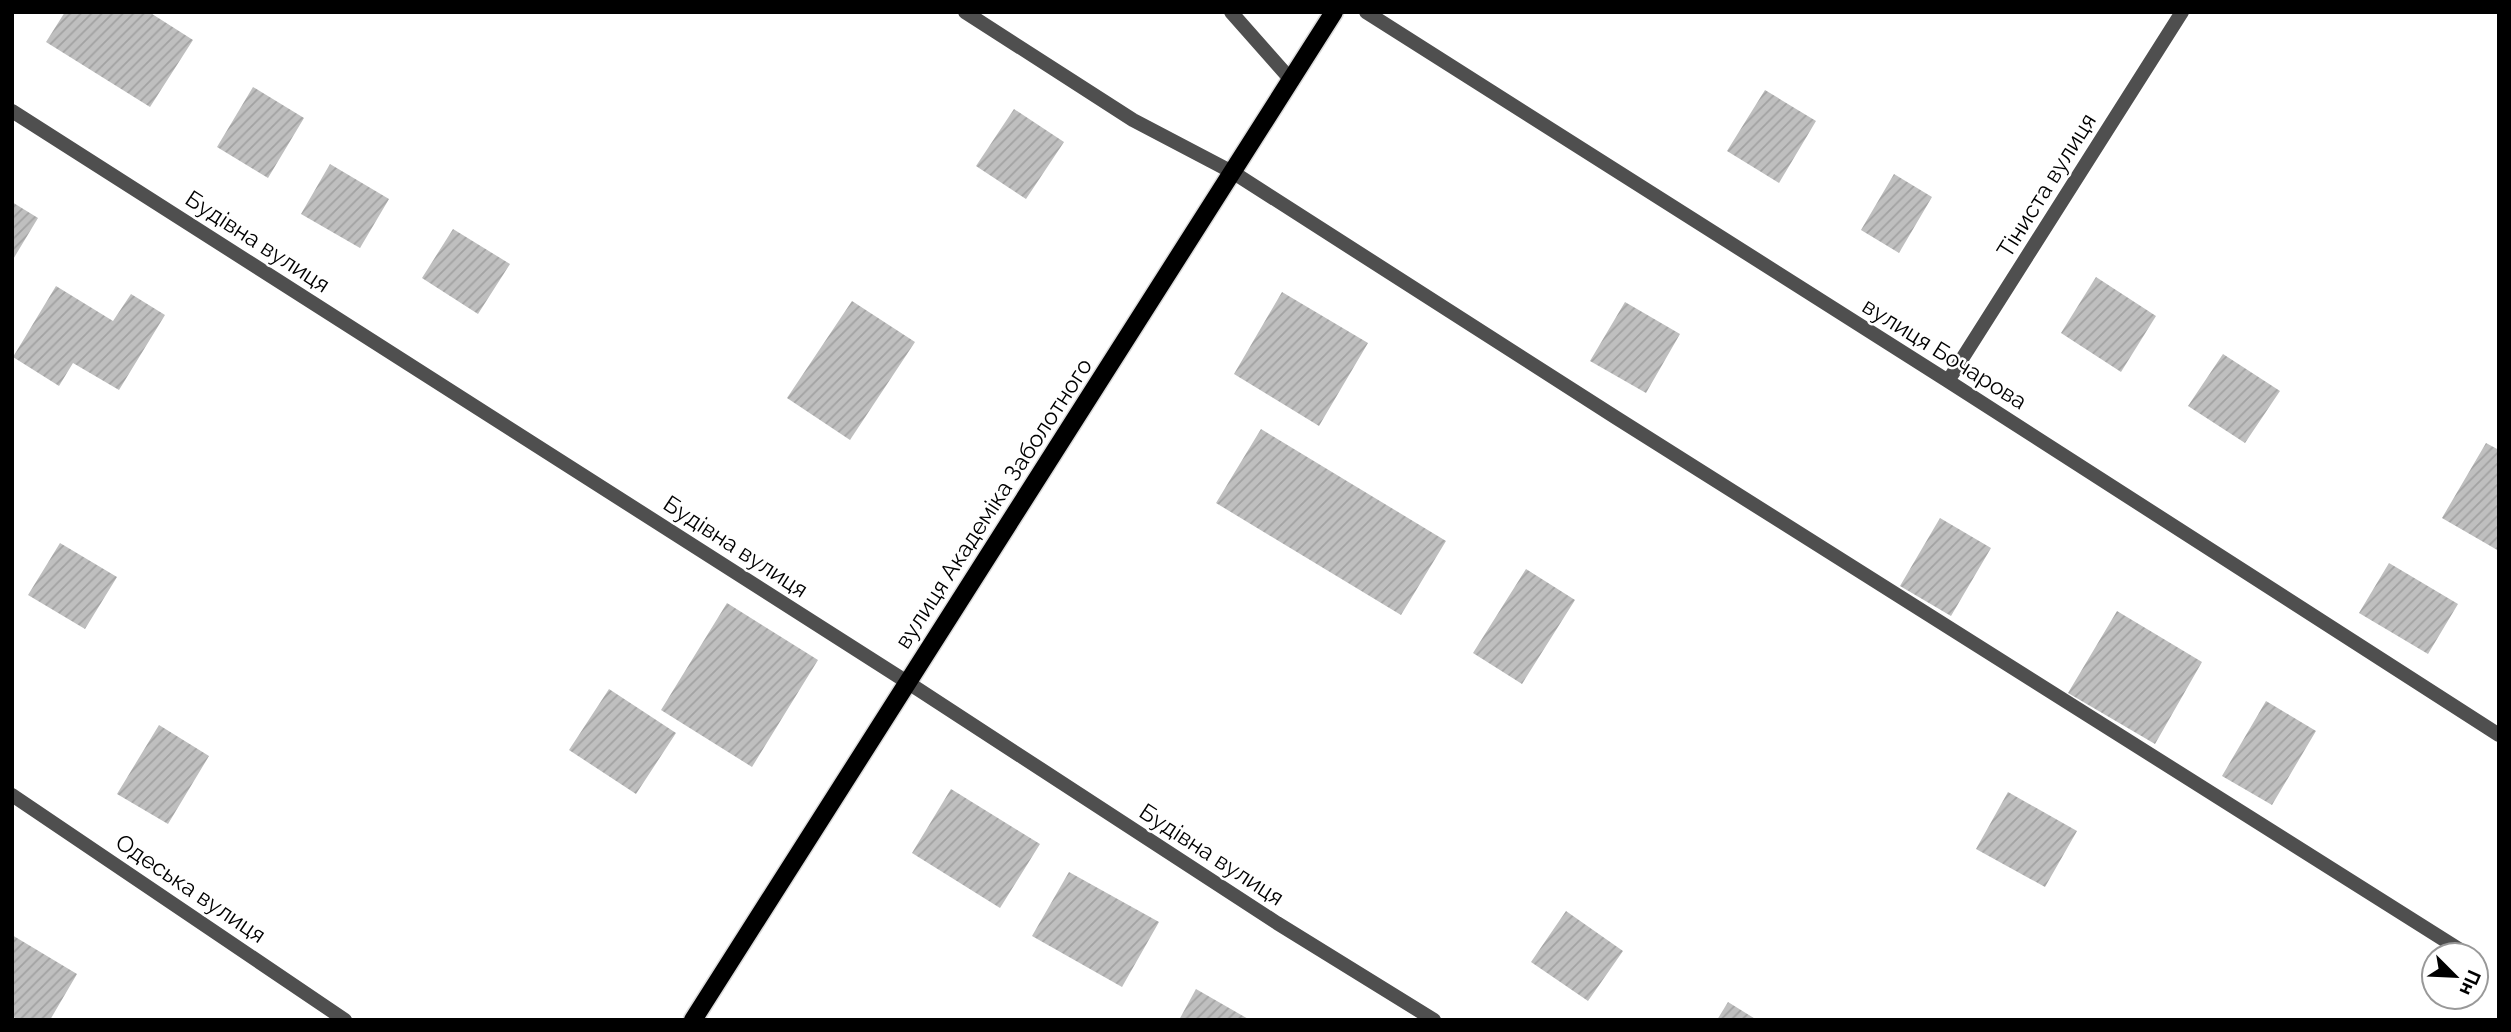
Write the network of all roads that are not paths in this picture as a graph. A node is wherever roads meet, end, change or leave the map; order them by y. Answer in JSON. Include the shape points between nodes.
{"nodes":[{"id":1,"x":965,"y":12,"type":"edge"},
{"id":2,"x":1231,"y":12,"type":"edge"},
{"id":3,"x":1334,"y":12,"type":"edge"},
{"id":4,"x":1366,"y":12,"type":"edge"},
{"id":5,"x":2182,"y":12,"type":"edge"},
{"id":6,"x":1292,"y":81,"type":"junction"},
{"id":7,"x":12,"y":111,"type":"edge"},
{"id":8,"x":1234,"y":173,"type":"junction"},
{"id":9,"x":1948,"y":382,"type":"junction"},
{"id":10,"x":907,"y":682,"type":"junction"},
{"id":11,"x":2499,"y":735,"type":"edge"},
{"id":12,"x":12,"y":795,"type":"edge"},
{"id":13,"x":2446,"y":941,"type":"edge"},
{"id":14,"x":345,"y":1020,"type":"edge"},
{"id":15,"x":693,"y":1020,"type":"edge"},
{"id":16,"x":1434,"y":1020,"type":"edge"}],
"edges":[{"from":1,"to":8,"type":"street","via":[[1133,120]]},
{"from":2,"to":6,"type":"street"},
{"from":3,"to":6,"type":"main road","name":"вулиця Академіка Заболотного"},
{"from":4,"to":9,"type":"street","name":"вулиця Бочарова"},
{"from":5,"to":9,"type":"street","name":"Тіниста вулиця"},
{"from":6,"to":8,"type":"main road","name":"вулиця Академіка Заболотного"},
{"from":7,"to":10,"type":"street","name":"Будівна вулиця"},
{"from":8,"to":10,"type":"main road","name":"вулиця Академіка Заболотного"},
{"from":8,"to":13,"type":"street"},
{"from":9,"to":11,"type":"street","name":"вулиця Бочарова"},
{"from":10,"to":15,"type":"main road","name":"вулиця Академіка Заболотного"},
{"from":10,"to":16,"type":"street","name":"Будівна вулиця"},
{"from":12,"to":14,"type":"street","name":"Одеська вулиця"}]}
